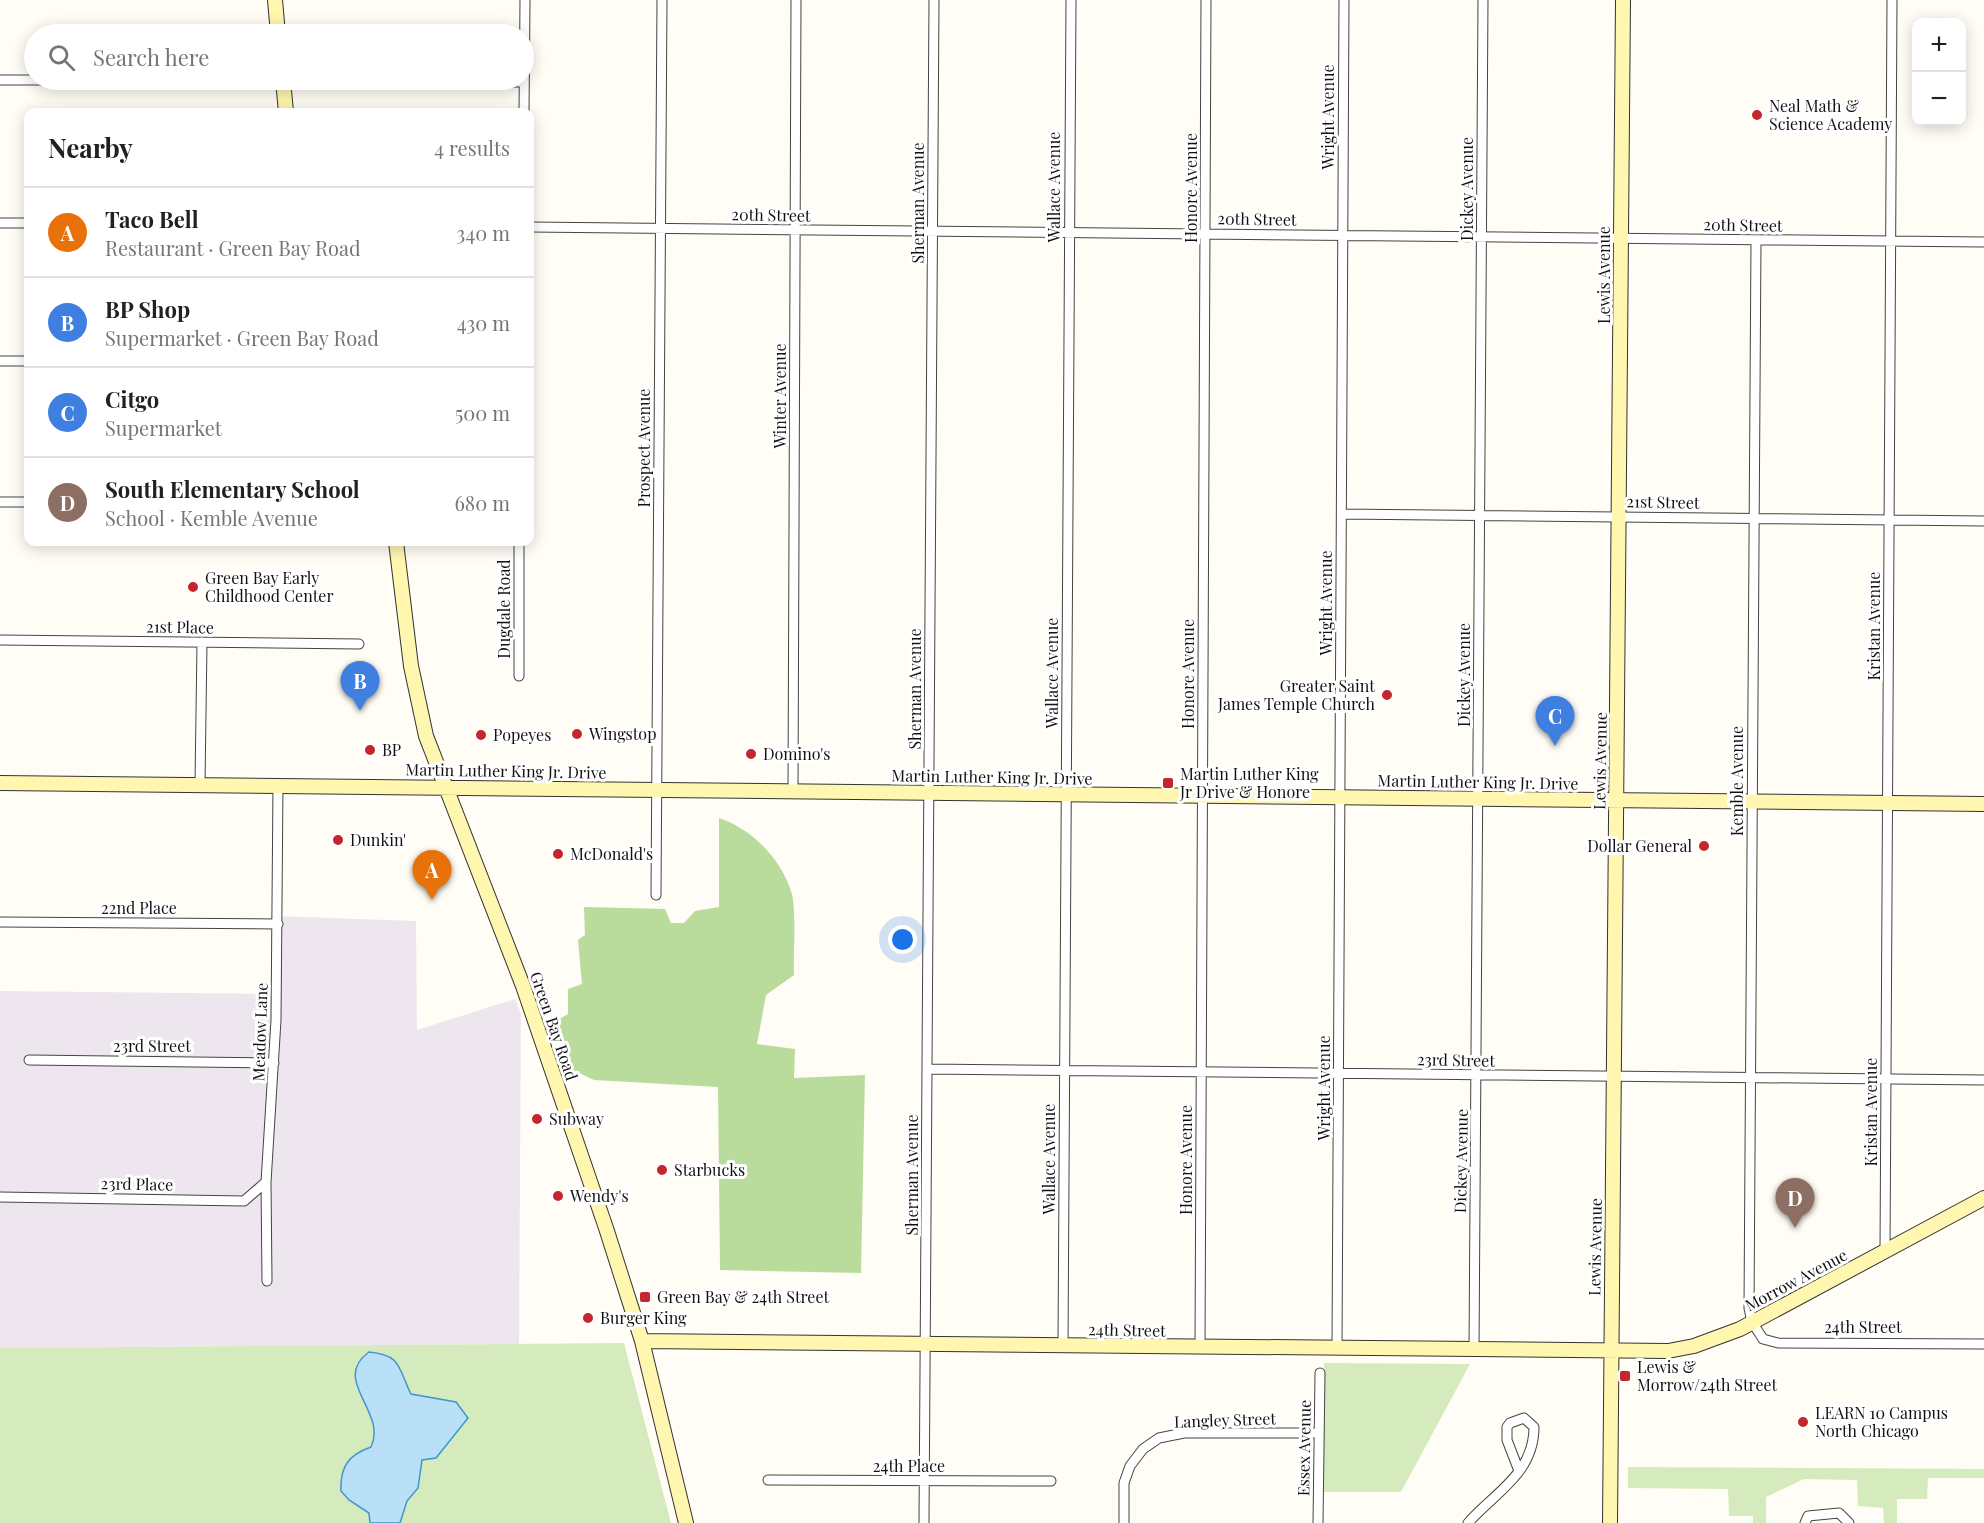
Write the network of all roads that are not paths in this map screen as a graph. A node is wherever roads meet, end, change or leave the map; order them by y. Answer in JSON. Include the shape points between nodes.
{"nodes":[{"id":1,"x":275,"y":0,"type":"edge"},
{"id":2,"x":525,"y":0,"type":"edge"},
{"id":3,"x":662,"y":0,"type":"edge"},
{"id":4,"x":796,"y":0,"type":"edge"},
{"id":5,"x":934,"y":0,"type":"edge"},
{"id":6,"x":1071,"y":0,"type":"edge"},
{"id":7,"x":1206,"y":0,"type":"edge"},
{"id":8,"x":1344,"y":0,"type":"edge"},
{"id":9,"x":1483,"y":0,"type":"edge"},
{"id":10,"x":1623,"y":0,"type":"edge"},
{"id":11,"x":1892,"y":0,"type":"edge"},
{"id":12,"x":277,"y":24,"type":"edge"},
{"id":13,"x":525,"y":24,"type":"edge"},
{"id":14,"x":0,"y":80,"type":"edge"},
{"id":15,"x":24,"y":80,"type":"edge"},
{"id":16,"x":284,"y":90,"type":"edge"},
{"id":17,"x":524,"y":90,"type":"edge"},
{"id":18,"x":286,"y":108,"type":"edge"},
{"id":19,"x":524,"y":108,"type":"edge"},
{"id":20,"x":0,"y":223,"type":"edge"},
{"id":21,"x":24,"y":223,"type":"edge"},
{"id":22,"x":534,"y":227,"type":"edge"},
{"id":23,"x":661,"y":228,"type":"junction"},
{"id":24,"x":796,"y":230,"type":"junction"},
{"id":25,"x":933,"y":231,"type":"junction"},
{"id":26,"x":1069,"y":232,"type":"junction"},
{"id":27,"x":1205,"y":234,"type":"junction"},
{"id":28,"x":1343,"y":236,"type":"junction"},
{"id":29,"x":1482,"y":237,"type":"junction"},
{"id":30,"x":1621,"y":238,"type":"junction"},
{"id":31,"x":1756,"y":240,"type":"junction"},
{"id":32,"x":1891,"y":241,"type":"junction"},
{"id":33,"x":1984,"y":242,"type":"edge"},
{"id":34,"x":0,"y":361,"type":"edge"},
{"id":35,"x":24,"y":361,"type":"edge"},
{"id":36,"x":0,"y":502,"type":"edge"},
{"id":37,"x":24,"y":502,"type":"edge"},
{"id":38,"x":1342,"y":514,"type":"junction"},
{"id":39,"x":1480,"y":515,"type":"junction"},
{"id":40,"x":1619,"y":517,"type":"junction"},
{"id":41,"x":1754,"y":518,"type":"junction"},
{"id":42,"x":1889,"y":520,"type":"junction"},
{"id":43,"x":1984,"y":521,"type":"edge"},
{"id":44,"x":397,"y":546,"type":"edge"},
{"id":45,"x":519,"y":546,"type":"edge"},
{"id":46,"x":0,"y":640,"type":"edge"},
{"id":47,"x":202,"y":642,"type":"junction"},
{"id":48,"x":359,"y":644,"type":"dead end"},
{"id":49,"x":519,"y":676,"type":"dead end"},
{"id":50,"x":0,"y":783,"type":"edge"},
{"id":51,"x":200,"y":784,"type":"junction"},
{"id":52,"x":278,"y":785,"type":"junction"},
{"id":53,"x":444,"y":787,"type":"junction"},
{"id":54,"x":657,"y":789,"type":"junction"},
{"id":55,"x":793,"y":791,"type":"junction"},
{"id":56,"x":929,"y":793,"type":"junction"},
{"id":57,"x":1066,"y":794,"type":"junction"},
{"id":58,"x":1203,"y":796,"type":"junction"},
{"id":59,"x":1340,"y":797,"type":"junction"},
{"id":60,"x":1478,"y":799,"type":"junction"},
{"id":61,"x":1616,"y":801,"type":"junction"},
{"id":62,"x":1752,"y":802,"type":"junction"},
{"id":63,"x":1888,"y":803,"type":"junction"},
{"id":64,"x":1984,"y":804,"type":"edge"},
{"id":65,"x":656,"y":895,"type":"dead end"},
{"id":66,"x":0,"y":922,"type":"edge"},
{"id":67,"x":278,"y":924,"type":"junction"},
{"id":68,"x":29,"y":1060,"type":"dead end"},
{"id":69,"x":274,"y":1063,"type":"junction"},
{"id":70,"x":928,"y":1069,"type":"junction"},
{"id":71,"x":1065,"y":1071,"type":"junction"},
{"id":72,"x":1202,"y":1072,"type":"junction"},
{"id":73,"x":1339,"y":1073,"type":"junction"},
{"id":74,"x":1477,"y":1075,"type":"junction"},
{"id":75,"x":1613,"y":1075,"type":"junction"},
{"id":76,"x":1749,"y":1078,"type":"junction"},
{"id":77,"x":1886,"y":1079,"type":"junction"},
{"id":78,"x":1984,"y":1080,"type":"edge"},
{"id":79,"x":266,"y":1182,"type":"junction"},
{"id":80,"x":0,"y":1197,"type":"edge"},
{"id":81,"x":1984,"y":1198,"type":"edge"},
{"id":82,"x":1885,"y":1252,"type":"junction"},
{"id":83,"x":267,"y":1281,"type":"dead end"},
{"id":84,"x":1752,"y":1322,"type":"junction"},
{"id":85,"x":642,"y":1341,"type":"junction"},
{"id":86,"x":1984,"y":1344,"type":"edge"},
{"id":87,"x":926,"y":1345,"type":"junction"},
{"id":88,"x":1063,"y":1346,"type":"junction"},
{"id":89,"x":1200,"y":1347,"type":"junction"},
{"id":90,"x":1337,"y":1349,"type":"junction"},
{"id":91,"x":1474,"y":1351,"type":"junction"},
{"id":92,"x":1611,"y":1352,"type":"junction"},
{"id":93,"x":1320,"y":1373,"type":"dead end"},
{"id":94,"x":1318,"y":1433,"type":"junction"},
{"id":95,"x":1519,"y":1471,"type":"junction"},
{"id":96,"x":768,"y":1480,"type":"dead end"},
{"id":97,"x":924,"y":1480,"type":"junction"},
{"id":98,"x":1051,"y":1481,"type":"dead end"},
{"id":99,"x":686,"y":1523,"type":"edge"},
{"id":100,"x":924,"y":1523,"type":"edge"},
{"id":101,"x":1124,"y":1523,"type":"edge"},
{"id":102,"x":1318,"y":1523,"type":"edge"},
{"id":103,"x":1468,"y":1523,"type":"edge"},
{"id":104,"x":1610,"y":1523,"type":"edge"},
{"id":105,"x":1805,"y":1523,"type":"edge"},
{"id":106,"x":1849,"y":1523,"type":"edge"}],
"edges":[{"from":1,"to":12,"type":"street"},
{"from":2,"to":13,"type":"street"},
{"from":3,"to":23,"type":"street","name":"Prospect Avenue"},
{"from":4,"to":24,"type":"street","name":"Winter Avenue"},
{"from":5,"to":25,"type":"street","name":"Sherman Avenue"},
{"from":6,"to":26,"type":"street","name":"Wallace Avenue"},
{"from":7,"to":27,"type":"street","name":"Honore Avenue"},
{"from":8,"to":28,"type":"street","name":"Wright Avenue"},
{"from":9,"to":29,"type":"street","name":"Dickey Avenue"},
{"from":10,"to":30,"type":"street","name":"Lewis Avenue"},
{"from":11,"to":32,"type":"street","name":"Kristan Avenue"},
{"from":14,"to":15,"type":"street"},
{"from":16,"to":18,"type":"street"},
{"from":17,"to":19,"type":"street"},
{"from":20,"to":21,"type":"street"},
{"from":22,"to":23,"type":"street","name":"20th Street"},
{"from":23,"to":24,"type":"street","name":"20th Street"},
{"from":23,"to":54,"type":"street","name":"Prospect Avenue"},
{"from":24,"to":25,"type":"street","name":"20th Street"},
{"from":24,"to":55,"type":"street","name":"Winter Avenue"},
{"from":25,"to":26,"type":"street","name":"20th Street"},
{"from":25,"to":56,"type":"street","name":"Sherman Avenue"},
{"from":26,"to":27,"type":"street","name":"20th Street"},
{"from":26,"to":57,"type":"street","name":"Wallace Avenue"},
{"from":27,"to":28,"type":"street","name":"20th Street"},
{"from":27,"to":58,"type":"street","name":"Honore Avenue"},
{"from":28,"to":29,"type":"street","name":"20th Street"},
{"from":28,"to":38,"type":"street","name":"Wright Avenue"},
{"from":29,"to":30,"type":"street","name":"20th Street"},
{"from":29,"to":39,"type":"street","name":"Dickey Avenue"},
{"from":30,"to":31,"type":"street","name":"20th Street"},
{"from":30,"to":40,"type":"street","name":"Lewis Avenue"},
{"from":31,"to":32,"type":"street","name":"20th Street"},
{"from":31,"to":41,"type":"street","name":"Kemble Avenue"},
{"from":32,"to":33,"type":"street","name":"20th Street"},
{"from":32,"to":42,"type":"street","name":"Kristan Avenue"},
{"from":34,"to":35,"type":"street"},
{"from":36,"to":37,"type":"street"},
{"from":38,"to":39,"type":"street","name":"21st Street"},
{"from":38,"to":59,"type":"street","name":"Wright Avenue"},
{"from":39,"to":40,"type":"street","name":"21st Street"},
{"from":39,"to":60,"type":"street","name":"Dickey Avenue"},
{"from":40,"to":41,"type":"street","name":"21st Street"},
{"from":40,"to":61,"type":"street","name":"Lewis Avenue"},
{"from":41,"to":42,"type":"street","name":"21st Street"},
{"from":41,"to":62,"type":"street","name":"Kemble Avenue"},
{"from":42,"to":43,"type":"street","name":"21st Street"},
{"from":42,"to":63,"type":"street","name":"Kristan Avenue"},
{"from":44,"to":53,"type":"street","name":"Green Bay Road","via":[[416,691]]},
{"from":45,"to":49,"type":"street","name":"Dugdale Road"},
{"from":46,"to":47,"type":"street","name":"21st Place"},
{"from":47,"to":48,"type":"street","name":"21st Place"},
{"from":47,"to":51,"type":"street"},
{"from":50,"to":51,"type":"street","name":"Martin Luther King Jr. Drive"},
{"from":51,"to":52,"type":"street","name":"Martin Luther King Jr. Drive"},
{"from":52,"to":53,"type":"street","name":"Martin Luther King Jr. Drive"},
{"from":52,"to":67,"type":"street","name":"Meadow Lane"},
{"from":53,"to":54,"type":"street","name":"Martin Luther King Jr. Drive"},
{"from":53,"to":85,"type":"street","name":"Green Bay Road","via":[[525,993]]},
{"from":54,"to":55,"type":"street","name":"Martin Luther King Jr. Drive"},
{"from":54,"to":65,"type":"street","name":"Prospect Avenue"},
{"from":55,"to":56,"type":"street","name":"Martin Luther King Jr. Drive"},
{"from":56,"to":57,"type":"street","name":"Martin Luther King Jr. Drive"},
{"from":56,"to":70,"type":"street","name":"Sherman Avenue"},
{"from":57,"to":58,"type":"street","name":"Martin Luther King Jr. Drive"},
{"from":57,"to":71,"type":"street","name":"Wallace Avenue"},
{"from":58,"to":59,"type":"street","name":"Martin Luther King Jr. Drive"},
{"from":58,"to":72,"type":"street","name":"Honore Avenue"},
{"from":59,"to":60,"type":"street","name":"Martin Luther King Jr. Drive"},
{"from":59,"to":73,"type":"street","name":"Wright Avenue"},
{"from":60,"to":61,"type":"street","name":"Martin Luther King Jr. Drive"},
{"from":60,"to":74,"type":"street","name":"Dickey Avenue"},
{"from":61,"to":62,"type":"street","name":"Martin Luther King Jr. Drive"},
{"from":61,"to":75,"type":"street","name":"Lewis Avenue"},
{"from":62,"to":63,"type":"street","name":"Martin Luther King Jr. Drive"},
{"from":62,"to":76,"type":"street","name":"Kemble Avenue"},
{"from":63,"to":64,"type":"street","name":"Martin Luther King Jr. Drive"},
{"from":63,"to":77,"type":"street","name":"Kristan Avenue"},
{"from":66,"to":67,"type":"street","name":"22nd Place"},
{"from":67,"to":69,"type":"street","name":"Meadow Lane"},
{"from":68,"to":69,"type":"street","name":"23rd Street"},
{"from":69,"to":79,"type":"street","name":"Meadow Lane"},
{"from":70,"to":71,"type":"street","name":"23rd Street"},
{"from":70,"to":87,"type":"street","name":"Sherman Avenue"},
{"from":71,"to":72,"type":"street","name":"23rd Street"},
{"from":71,"to":88,"type":"street","name":"Wallace Avenue"},
{"from":72,"to":73,"type":"street","name":"23rd Street"},
{"from":72,"to":89,"type":"street","name":"Honore Avenue"},
{"from":73,"to":74,"type":"street","name":"23rd Street"},
{"from":73,"to":90,"type":"street","name":"Wright Avenue"},
{"from":74,"to":75,"type":"street","name":"23rd Street"},
{"from":74,"to":91,"type":"street","name":"Dickey Avenue"},
{"from":75,"to":76,"type":"street","name":"23rd Street"},
{"from":75,"to":92,"type":"street","name":"Lewis Avenue"},
{"from":76,"to":77,"type":"street","name":"23rd Street"},
{"from":76,"to":84,"type":"street","name":"Kemble Avenue"},
{"from":77,"to":78,"type":"street","name":"23rd Street"},
{"from":77,"to":82,"type":"street","name":"Kristan Avenue"},
{"from":79,"to":80,"type":"street","name":"23rd Place","via":[[244,1201]]},
{"from":79,"to":83,"type":"street","name":"Meadow Lane"},
{"from":81,"to":82,"type":"street","name":"Morrow Avenue"},
{"from":82,"to":84,"type":"street","name":"Morrow Avenue"},
{"from":84,"to":86,"type":"street","name":"24th Street","via":[[1763,1339],[1778,1343]]},
{"from":84,"to":92,"type":"street","name":"Morrow Avenue","via":[[1682,1349]]},
{"from":85,"to":87,"type":"street","name":"24th Street"},
{"from":85,"to":99,"type":"street","name":"Green Bay Road"},
{"from":87,"to":88,"type":"street","name":"24th Street"},
{"from":87,"to":97,"type":"street","name":"Sherman Avenue"},
{"from":88,"to":89,"type":"street","name":"24th Street"},
{"from":89,"to":90,"type":"street","name":"24th Street"},
{"from":90,"to":91,"type":"street","name":"24th Street"},
{"from":91,"to":92,"type":"street","name":"24th Street"},
{"from":92,"to":104,"type":"street","name":"Lewis Avenue"},
{"from":93,"to":94,"type":"street","name":"Essex Avenue"},
{"from":94,"to":101,"type":"street","name":"Langley Street","via":[[1184,1433],[1159,1438],[1143,1449],[1130,1466],[1124,1484]]},
{"from":94,"to":102,"type":"street","name":"Essex Avenue"},
{"from":95,"to":95,"type":"street","via":[[1534,1435],[1534,1427],[1524,1418],[1510,1423],[1506,1433]]},
{"from":95,"to":103,"type":"street","via":[[1505,1490]]},
{"from":96,"to":97,"type":"street","name":"24th Place"},
{"from":97,"to":98,"type":"street","name":"24th Place"},
{"from":97,"to":100,"type":"street","name":"Sherman Avenue"},
{"from":105,"to":106,"type":"street","via":[[1812,1514],[1839,1514]]}]}
